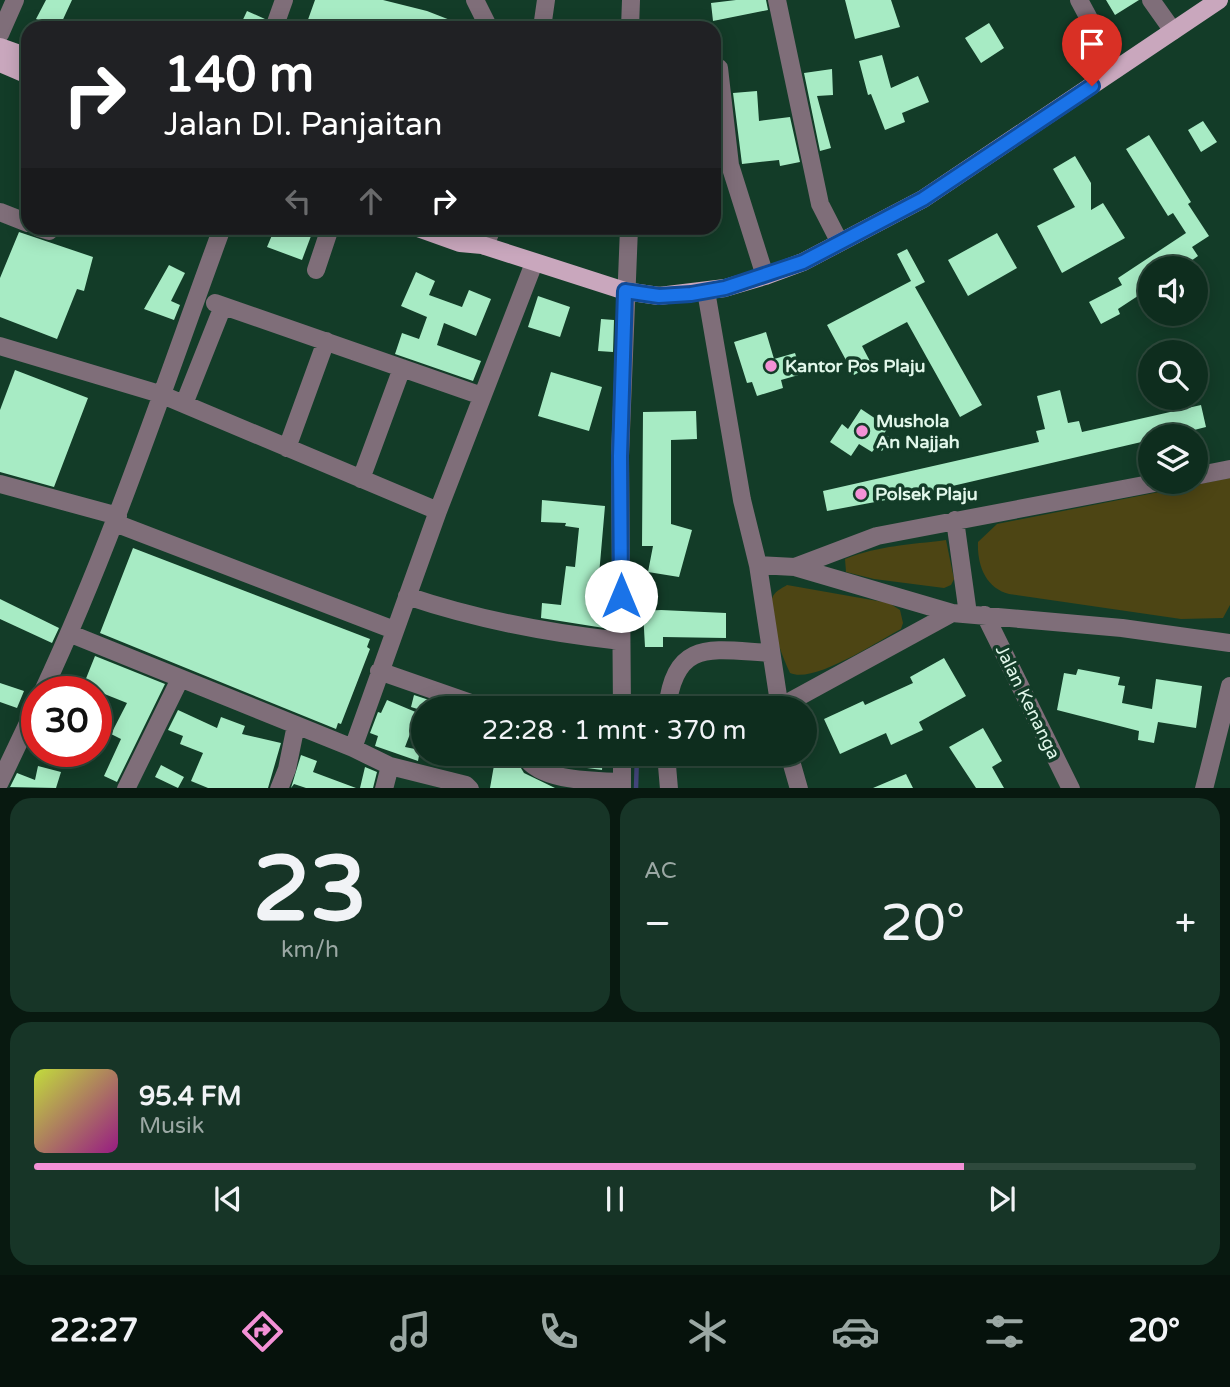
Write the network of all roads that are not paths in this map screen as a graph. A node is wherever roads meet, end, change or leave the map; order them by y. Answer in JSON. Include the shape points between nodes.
{"nodes":[{"id":1,"x":15,"y":0,"type":"edge"},
{"id":2,"x":284,"y":0,"type":"edge"},
{"id":3,"x":475,"y":0,"type":"edge"},
{"id":4,"x":546,"y":0,"type":"edge"},
{"id":5,"x":631,"y":0,"type":"edge"},
{"id":6,"x":776,"y":0,"type":"edge"},
{"id":7,"x":1079,"y":0,"type":"edge"},
{"id":8,"x":1151,"y":0,"type":"edge"},
{"id":9,"x":1219,"y":0,"type":"edge"},
{"id":10,"x":276,"y":21,"type":"edge"},
{"id":11,"x":486,"y":21,"type":"edge"},
{"id":12,"x":543,"y":21,"type":"edge"},
{"id":13,"x":630,"y":21,"type":"edge"},
{"id":14,"x":1173,"y":31,"type":"junction"},
{"id":15,"x":0,"y":34,"type":"edge"},
{"id":16,"x":0,"y":47,"type":"edge"},
{"id":17,"x":21,"y":55,"type":"edge"},
{"id":18,"x":0,"y":63,"type":"edge"},
{"id":19,"x":1115,"y":69,"type":"junction"},
{"id":20,"x":21,"y":72,"type":"edge"},
{"id":21,"x":721,"y":94,"type":"edge"},
{"id":22,"x":0,"y":212,"type":"edge"},
{"id":23,"x":21,"y":220,"type":"edge"},
{"id":24,"x":219,"y":235,"type":"edge"},
{"id":25,"x":328,"y":235,"type":"edge"},
{"id":26,"x":438,"y":235,"type":"edge"},
{"id":27,"x":465,"y":235,"type":"edge"},
{"id":28,"x":488,"y":235,"type":"edge"},
{"id":29,"x":629,"y":235,"type":"edge"},
{"id":30,"x":839,"y":241,"type":"junction"},
{"id":31,"x":483,"y":245,"type":"junction"},
{"id":32,"x":534,"y":263,"type":"junction"},
{"id":33,"x":316,"y":270,"type":"dead end"},
{"id":34,"x":765,"y":276,"type":"junction"},
{"id":35,"x":625,"y":291,"type":"junction"},
{"id":36,"x":706,"y":291,"type":"junction"},
{"id":37,"x":326,"y":341,"type":"junction"},
{"id":38,"x":0,"y":346,"type":"edge"},
{"id":39,"x":402,"y":368,"type":"junction"},
{"id":40,"x":160,"y":394,"type":"junction"},
{"id":41,"x":482,"y":396,"type":"junction"},
{"id":42,"x":184,"y":404,"type":"junction"},
{"id":43,"x":287,"y":448,"type":"junction"},
{"id":44,"x":1230,"y":469,"type":"edge"},
{"id":45,"x":1208,"y":473,"type":"edge"},
{"id":46,"x":361,"y":479,"type":"junction"},
{"id":47,"x":0,"y":484,"type":"edge"},
{"id":48,"x":1138,"y":486,"type":"edge"},
{"id":49,"x":438,"y":511,"type":"junction"},
{"id":50,"x":116,"y":519,"type":"junction"},
{"id":51,"x":955,"y":520,"type":"junction"},
{"id":52,"x":758,"y":565,"type":"junction"},
{"id":53,"x":795,"y":567,"type":"junction"},
{"id":54,"x":407,"y":596,"type":"junction"},
{"id":55,"x":969,"y":614,"type":"junction"},
{"id":56,"x":394,"y":630,"type":"junction"},
{"id":57,"x":71,"y":634,"type":"junction"},
{"id":58,"x":621,"y":641,"type":"junction"},
{"id":59,"x":1230,"y":643,"type":"edge"},
{"id":60,"x":771,"y":653,"type":"junction"},
{"id":61,"x":379,"y":671,"type":"junction"},
{"id":62,"x":50,"y":676,"type":"edge"},
{"id":63,"x":180,"y":679,"type":"junction"},
{"id":64,"x":1230,"y":686,"type":"edge"},
{"id":65,"x":451,"y":696,"type":"edge"},
{"id":66,"x":622,"y":696,"type":"edge"},
{"id":67,"x":670,"y":696,"type":"edge"},
{"id":68,"x":778,"y":696,"type":"edge"},
{"id":69,"x":804,"y":696,"type":"edge"},
{"id":70,"x":296,"y":725,"type":"junction"},
{"id":71,"x":21,"y":738,"type":"edge"},
{"id":72,"x":353,"y":748,"type":"junction"},
{"id":73,"x":390,"y":766,"type":"junction"},
{"id":74,"x":533,"y":766,"type":"edge"},
{"id":75,"x":622,"y":766,"type":"edge"},
{"id":76,"x":667,"y":766,"type":"edge"},
{"id":77,"x":792,"y":766,"type":"edge"},
{"id":78,"x":0,"y":782,"type":"edge"},
{"id":79,"x":622,"y":785,"type":"edge"},
{"id":80,"x":126,"y":788,"type":"edge"},
{"id":81,"x":279,"y":788,"type":"edge"},
{"id":82,"x":384,"y":788,"type":"edge"},
{"id":83,"x":469,"y":788,"type":"edge"},
{"id":84,"x":669,"y":788,"type":"edge"},
{"id":85,"x":799,"y":788,"type":"edge"},
{"id":86,"x":1070,"y":788,"type":"edge"},
{"id":87,"x":1204,"y":788,"type":"edge"}],
"edges":[{"from":1,"to":15,"type":"street"},
{"from":2,"to":10,"type":"street"},
{"from":3,"to":11,"type":"street"},
{"from":4,"to":12,"type":"street"},
{"from":5,"to":13,"type":"street"},
{"from":6,"to":30,"type":"street","via":[[820,204]]},
{"from":7,"to":19,"type":"street"},
{"from":8,"to":14,"type":"street"},
{"from":9,"to":14,"type":"main road"},
{"from":14,"to":19,"type":"main road"},
{"from":16,"to":17,"type":"main road"},
{"from":18,"to":20,"type":"main road"},
{"from":19,"to":30,"type":"main road","via":[[923,199]]},
{"from":21,"to":34,"type":"street","via":[[730,165]]},
{"from":22,"to":23,"type":"street"},
{"from":24,"to":40,"type":"street"},
{"from":25,"to":33,"type":"street"},
{"from":26,"to":31,"type":"main road"},
{"from":27,"to":31,"type":"main road"},
{"from":28,"to":31,"type":"street"},
{"from":29,"to":35,"type":"street"},
{"from":30,"to":34,"type":"main road","via":[[803,262]]},
{"from":31,"to":32,"type":"main road"},
{"from":32,"to":35,"type":"main road"},
{"from":32,"to":41,"type":"street"},
{"from":34,"to":36,"type":"main road"},
{"from":35,"to":36,"type":"main road","via":[[659,296]]},
{"from":35,"to":58,"type":"street"},
{"from":36,"to":52,"type":"street","via":[[742,500]]},
{"from":37,"to":39,"type":"street"},
{"from":37,"to":42,"type":"street","via":[[219,305]]},
{"from":37,"to":43,"type":"street"},
{"from":38,"to":40,"type":"street"},
{"from":39,"to":41,"type":"street"},
{"from":39,"to":46,"type":"street"},
{"from":40,"to":42,"type":"street"},
{"from":40,"to":50,"type":"street"},
{"from":41,"to":49,"type":"street"},
{"from":42,"to":43,"type":"street"},
{"from":43,"to":46,"type":"street"},
{"from":44,"to":45,"type":"street"},
{"from":46,"to":49,"type":"street"},
{"from":47,"to":50,"type":"street"},
{"from":48,"to":51,"type":"street"},
{"from":49,"to":54,"type":"street"},
{"from":50,"to":56,"type":"street"},
{"from":50,"to":57,"type":"street"},
{"from":51,"to":53,"type":"street","via":[[877,536]]},
{"from":51,"to":55,"type":"street","name":"Jalan Kenanga"},
{"from":52,"to":53,"type":"street"},
{"from":52,"to":60,"type":"street"},
{"from":53,"to":55,"type":"street"},
{"from":54,"to":56,"type":"street"},
{"from":54,"to":58,"type":"street","via":[[515,627]]},
{"from":55,"to":59,"type":"street"},
{"from":55,"to":69,"type":"street"},
{"from":55,"to":86,"type":"street","name":"Jalan Kenanga"},
{"from":56,"to":61,"type":"street"},
{"from":57,"to":62,"type":"street"},
{"from":57,"to":63,"type":"street"},
{"from":58,"to":66,"type":"street"},
{"from":60,"to":67,"type":"street","via":[[715,650],[687,658],[673,678]]},
{"from":60,"to":68,"type":"street"},
{"from":61,"to":65,"type":"street"},
{"from":61,"to":72,"type":"street"},
{"from":63,"to":70,"type":"street"},
{"from":63,"to":80,"type":"street"},
{"from":64,"to":87,"type":"street"},
{"from":70,"to":72,"type":"street"},
{"from":70,"to":81,"type":"street"},
{"from":71,"to":78,"type":"street"},
{"from":72,"to":73,"type":"street"},
{"from":73,"to":82,"type":"street"},
{"from":73,"to":83,"type":"street"},
{"from":74,"to":79,"type":"street","via":[[576,780]]},
{"from":75,"to":79,"type":"street"},
{"from":76,"to":84,"type":"street"},
{"from":77,"to":85,"type":"street"}]}
